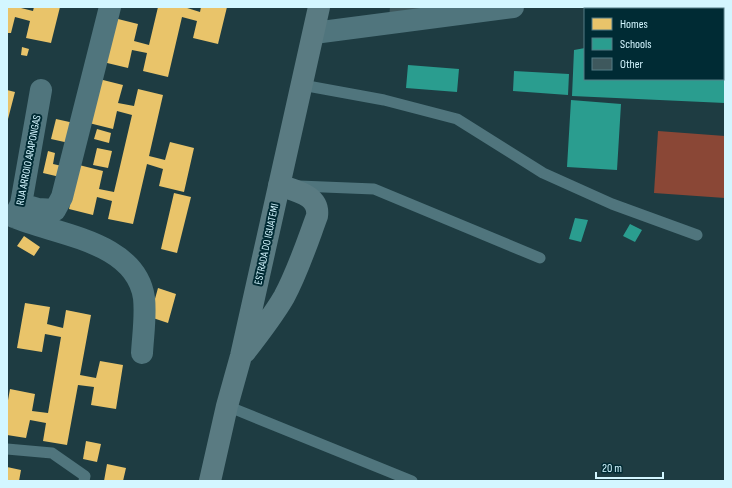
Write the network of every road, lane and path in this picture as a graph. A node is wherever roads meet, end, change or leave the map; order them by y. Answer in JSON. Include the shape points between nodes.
{"nodes":[{"id":1,"x":110,"y":7,"type":"edge"},
{"id":2,"x":319,"y":7,"type":"edge"},
{"id":3,"x":513,"y":7,"type":"edge"},
{"id":4,"x":314,"y":33,"type":"junction"},
{"id":5,"x":302,"y":85,"type":"junction"},
{"id":6,"x":41,"y":90,"type":"dead end"},
{"id":7,"x":279,"y":186,"type":"junction"},
{"id":8,"x":14,"y":216,"type":"edge"},
{"id":9,"x":698,"y":235,"type":"dead end"},
{"id":10,"x":540,"y":258,"type":"dead end"},
{"id":11,"x":142,"y":353,"type":"dead end"},
{"id":12,"x":241,"y":356,"type":"junction"},
{"id":13,"x":227,"y":406,"type":"junction"},
{"id":14,"x":7,"y":449,"type":"edge"},
{"id":15,"x":84,"y":481,"type":"edge"},
{"id":16,"x":210,"y":481,"type":"edge"},
{"id":17,"x":412,"y":481,"type":"edge"}],
"edges":[{"from":1,"to":8,"type":"street","via":[[62,197],[55,210],[38,209]]},
{"from":2,"to":4,"type":"main road","name":"ESTRADA DO IGUATEMI"},
{"from":3,"to":4,"type":"street"},
{"from":4,"to":5,"type":"main road","name":"ESTRADA DO IGUATEMI"},
{"from":5,"to":7,"type":"main road","name":"ESTRADA DO IGUATEMI"},
{"from":5,"to":9,"type":"lane","via":[[384,100],[457,119],[543,173],[612,204]]},
{"from":6,"to":8,"type":"street","name":"RUA ARROIO ARAPONGAS"},
{"from":7,"to":10,"type":"lane","via":[[374,189]]},
{"from":7,"to":12,"type":"main road","name":"ESTRADA DO IGUATEMI"},
{"from":7,"to":12,"type":"main road","via":[[312,199],[318,210],[284,297]]},
{"from":8,"to":11,"type":"street","via":[[32,225],[95,243],[125,264],[134,274],[144,298]]},
{"from":12,"to":13,"type":"main road","name":"ESTRADA DO IGUATEMI"},
{"from":13,"to":16,"type":"main road","name":"ESTRADA DO IGUATEMI"},
{"from":13,"to":17,"type":"lane"},
{"from":14,"to":15,"type":"lane","via":[[52,453],[85,476]]}]}
